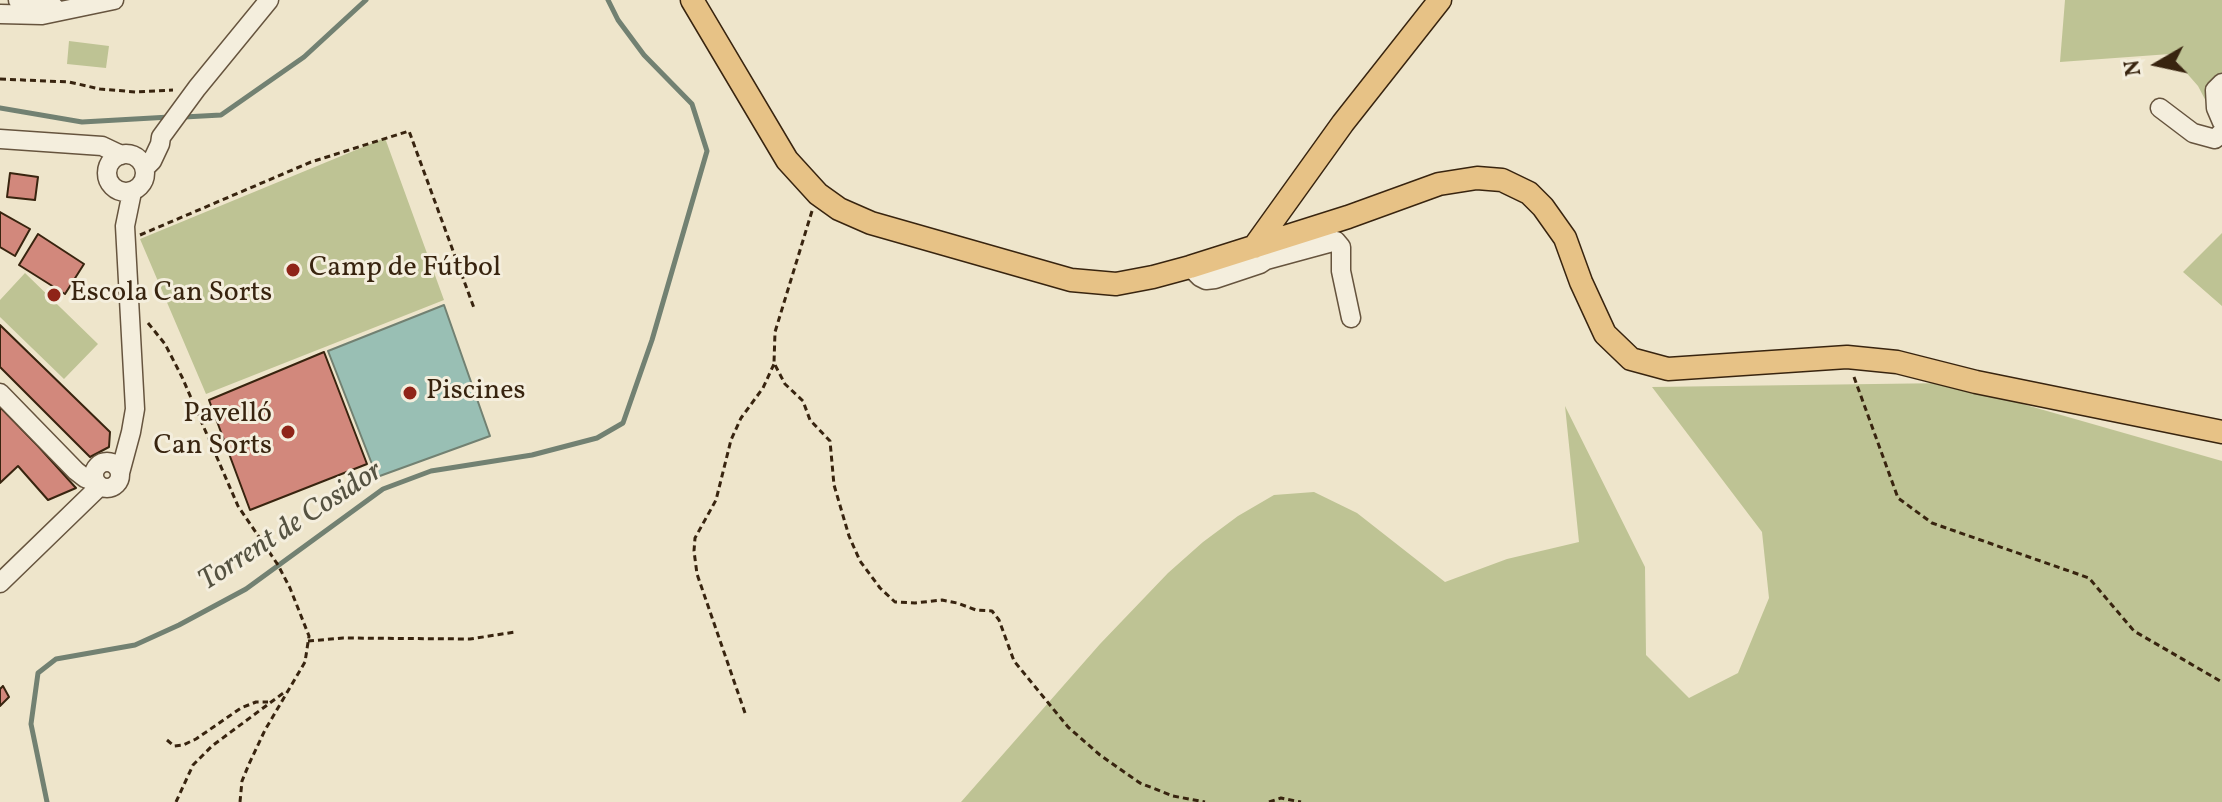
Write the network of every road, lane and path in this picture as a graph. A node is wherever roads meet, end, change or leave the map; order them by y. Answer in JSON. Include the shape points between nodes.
{"nodes":[{"id":1,"x":18,"y":0,"type":"edge"},
{"id":2,"x":114,"y":0,"type":"edge"},
{"id":3,"x":269,"y":0,"type":"edge"},
{"id":4,"x":692,"y":0,"type":"edge"},
{"id":5,"x":1440,"y":0,"type":"edge"},
{"id":6,"x":68,"y":10,"type":"junction"},
{"id":7,"x":0,"y":14,"type":"edge"},
{"id":8,"x":0,"y":79,"type":"edge"},
{"id":9,"x":2222,"y":83,"type":"edge"},
{"id":10,"x":193,"y":93,"type":"junction"},
{"id":11,"x":2160,"y":108,"type":"dead end"},
{"id":12,"x":2222,"y":122,"type":"edge"},
{"id":13,"x":2222,"y":132,"type":"edge"},
{"id":14,"x":161,"y":137,"type":"junction"},
{"id":15,"x":0,"y":139,"type":"edge"},
{"id":16,"x":126,"y":155,"type":"junction"},
{"id":17,"x":145,"y":168,"type":"junction"},
{"id":18,"x":111,"y":185,"type":"junction"},
{"id":19,"x":132,"y":192,"type":"junction"},
{"id":20,"x":818,"y":194,"type":"junction"},
{"id":21,"x":125,"y":233,"type":"junction"},
{"id":22,"x":1264,"y":249,"type":"junction"},
{"id":23,"x":130,"y":298,"type":"junction"},
{"id":24,"x":474,"y":308,"type":"dead end"},
{"id":25,"x":1351,"y":318,"type":"dead end"},
{"id":26,"x":1847,"y":357,"type":"junction"},
{"id":27,"x":774,"y":363,"type":"junction"},
{"id":28,"x":0,"y":393,"type":"edge"},
{"id":29,"x":2222,"y":432,"type":"edge"},
{"id":30,"x":98,"y":484,"type":"junction"},
{"id":31,"x":0,"y":583,"type":"edge"},
{"id":32,"x":515,"y":632,"type":"dead end"},
{"id":33,"x":308,"y":641,"type":"junction"},
{"id":34,"x":2222,"y":682,"type":"edge"},
{"id":35,"x":289,"y":689,"type":"junction"},
{"id":36,"x":270,"y":702,"type":"junction"},
{"id":37,"x":745,"y":713,"type":"dead end"},
{"id":38,"x":167,"y":740,"type":"dead end"},
{"id":39,"x":176,"y":802,"type":"edge"},
{"id":40,"x":240,"y":802,"type":"edge"},
{"id":41,"x":1205,"y":802,"type":"edge"},
{"id":42,"x":1269,"y":802,"type":"edge"},
{"id":43,"x":1301,"y":802,"type":"edge"}],
"edges":[{"from":1,"to":6,"type":"street"},
{"from":2,"to":6,"type":"street"},
{"from":3,"to":10,"type":"street"},
{"from":4,"to":20,"type":"main road","via":[[787,160]]},
{"from":5,"to":22,"type":"main road","via":[[1343,123]]},
{"from":6,"to":7,"type":"street"},
{"from":8,"to":10,"type":"path"},
{"from":9,"to":12,"type":"street","via":[[2215,90]]},
{"from":10,"to":14,"type":"street"},
{"from":11,"to":13,"type":"street","via":[[2193,133],[2215,139]]},
{"from":14,"to":16,"type":"street"},
{"from":14,"to":17,"type":"street"},
{"from":15,"to":16,"type":"street","via":[[102,146]]},
{"from":16,"to":17,"type":"street"},
{"from":16,"to":18,"type":"street","via":[[110,163]]},
{"from":17,"to":19,"type":"street","via":[[142,185]]},
{"from":18,"to":19,"type":"street"},
{"from":18,"to":21,"type":"street"},
{"from":19,"to":21,"type":"street"},
{"from":20,"to":22,"type":"main road","via":[[871,223],[1071,280],[1116,284]]},
{"from":20,"to":27,"type":"path","via":[[775,332]]},
{"from":21,"to":23,"type":"street"},
{"from":21,"to":24,"type":"path","via":[[409,131]]},
{"from":22,"to":25,"type":"street","via":[[1336,241]]},
{"from":22,"to":26,"type":"main road","via":[[1439,184],[1502,180],[1543,207],[1565,238],[1605,334],[1631,359],[1668,369]]},
{"from":23,"to":30,"type":"street","via":[[135,409],[129,441],[112,468],[99,466],[95,471]]},
{"from":23,"to":33,"type":"path","via":[[165,344],[238,506],[290,588]]},
{"from":26,"to":29,"type":"main road","via":[[1897,362]]},
{"from":26,"to":34,"type":"path","via":[[1898,498],[1932,523],[2089,578],[2134,631]]},
{"from":27,"to":37,"type":"path","via":[[731,440],[716,500],[695,538],[697,574]]},
{"from":27,"to":41,"type":"path","via":[[830,441],[834,485],[849,536],[860,561],[895,602],[942,600],[992,611],[1014,661],[1068,727],[1140,783]]},
{"from":28,"to":30,"type":"street","via":[[76,471]]},
{"from":30,"to":31,"type":"street"},
{"from":32,"to":33,"type":"path","via":[[470,639]]},
{"from":33,"to":35,"type":"path","via":[[305,662]]},
{"from":35,"to":36,"type":"path"},
{"from":35,"to":40,"type":"path","via":[[249,764]]},
{"from":36,"to":38,"type":"path","via":[[241,708],[183,745]]},
{"from":36,"to":39,"type":"path","via":[[193,765]]},
{"from":42,"to":43,"type":"path"}]}
